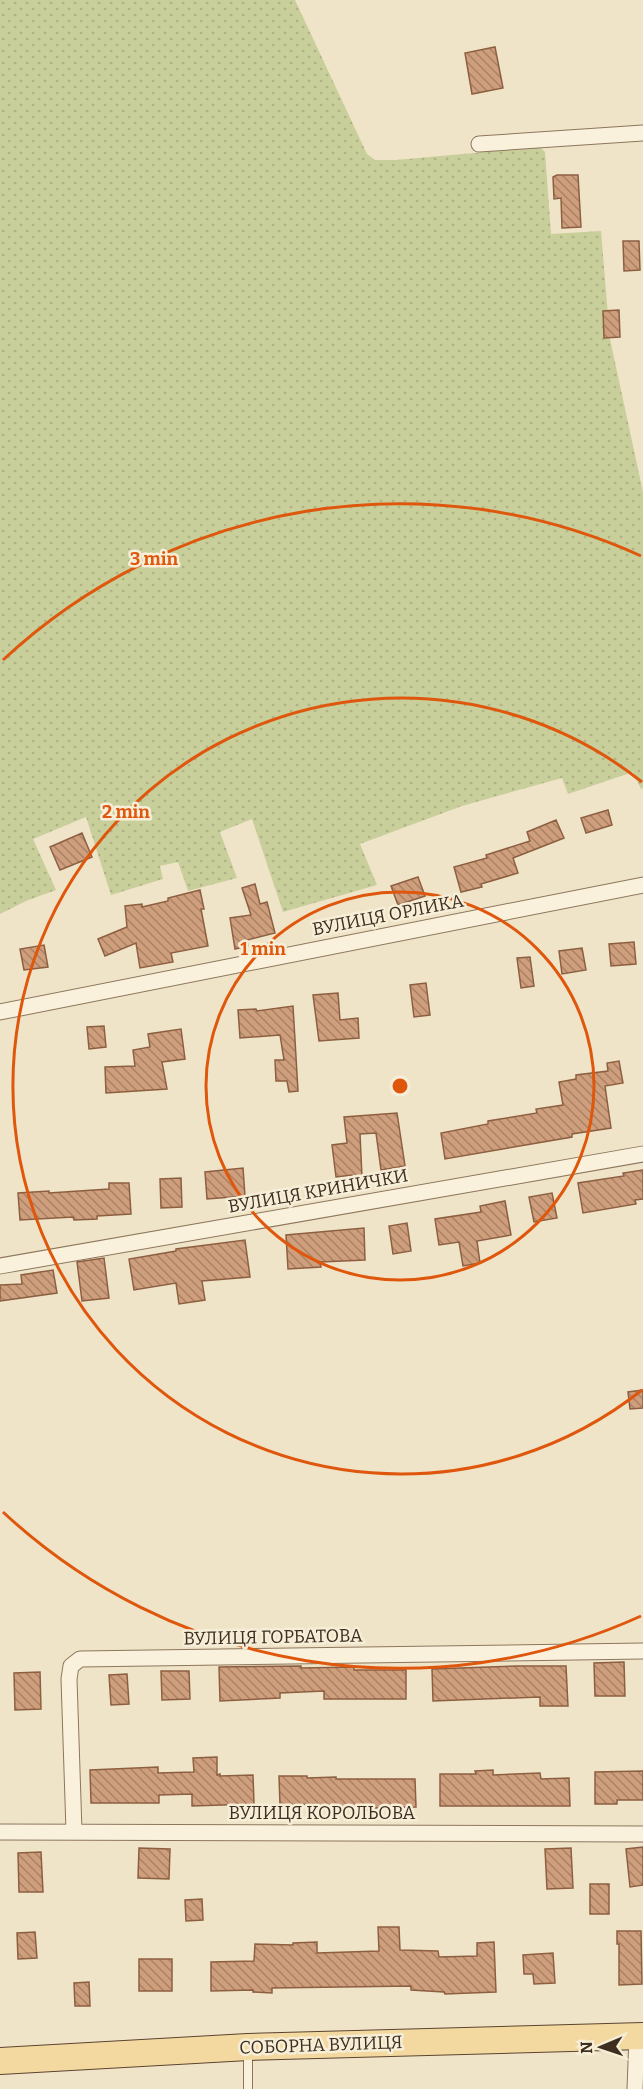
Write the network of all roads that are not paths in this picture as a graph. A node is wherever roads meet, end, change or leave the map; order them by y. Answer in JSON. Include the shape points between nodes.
{"nodes":[{"id":1,"x":643,"y":133,"type":"edge"},
{"id":2,"x":479,"y":144,"type":"dead end"},
{"id":3,"x":643,"y":885,"type":"edge"},
{"id":4,"x":0,"y":1011,"type":"edge"},
{"id":5,"x":643,"y":1154,"type":"edge"},
{"id":6,"x":0,"y":1266,"type":"edge"},
{"id":7,"x":643,"y":1651,"type":"edge"},
{"id":8,"x":74,"y":1831,"type":"junction"},
{"id":9,"x":0,"y":1832,"type":"edge"},
{"id":10,"x":643,"y":1834,"type":"edge"},
{"id":11,"x":640,"y":2036,"type":"edge"},
{"id":12,"x":248,"y":2047,"type":"junction"},
{"id":13,"x":0,"y":2061,"type":"edge"},
{"id":14,"x":248,"y":2089,"type":"edge"},
{"id":15,"x":635,"y":2089,"type":"edge"}],
"edges":[{"from":1,"to":2,"type":"street"},
{"from":3,"to":4,"type":"street","name":"ВУЛИЦЯ ОРЛИКА"},
{"from":5,"to":6,"type":"street","name":"ВУЛИЦЯ КРИНИЧКИ"},
{"from":7,"to":8,"type":"street","name":"ВУЛИЦЯ ГОРБАТОВА","via":[[80,1659],[71,1666],[69,1678]]},
{"from":8,"to":9,"type":"street","name":"ВУЛИЦЯ КОРОЛЬОВА"},
{"from":8,"to":10,"type":"street","name":"ВУЛИЦЯ КОРОЛЬОВА"},
{"from":11,"to":12,"type":"main road","name":"СОБОРНА ВУЛИЦЯ"},
{"from":11,"to":15,"type":"street"},
{"from":12,"to":13,"type":"main road","name":"СОБОРНА ВУЛИЦЯ"},
{"from":12,"to":14,"type":"lane"}]}
